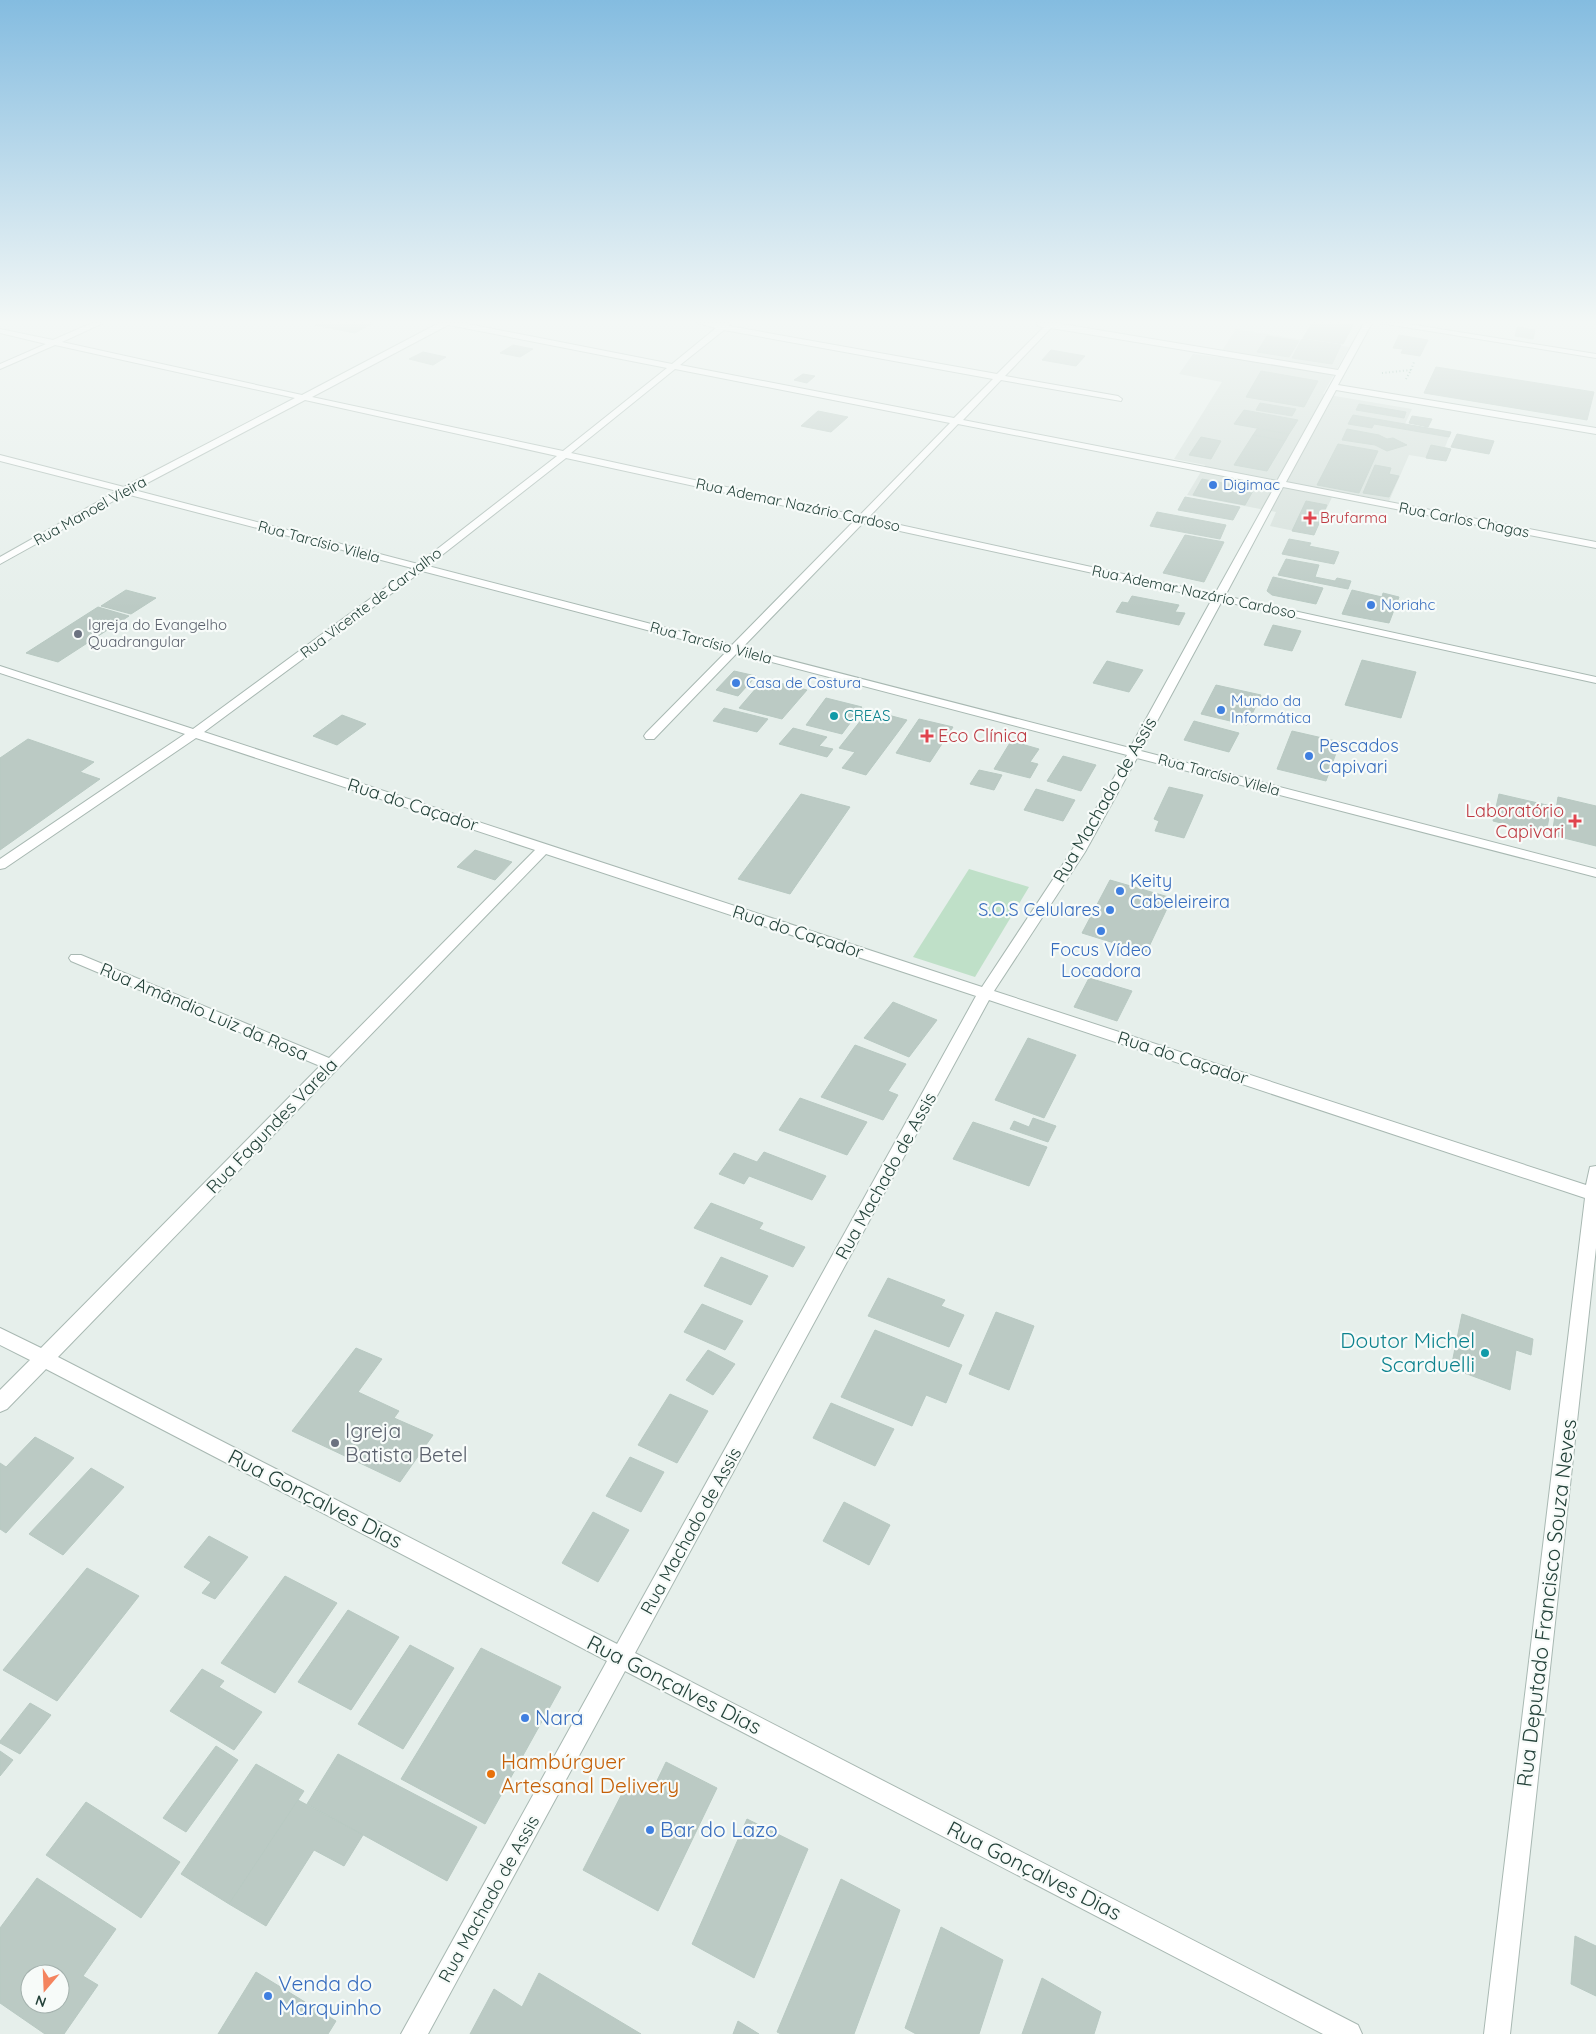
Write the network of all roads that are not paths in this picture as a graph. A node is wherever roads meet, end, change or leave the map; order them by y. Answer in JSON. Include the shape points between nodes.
{"nodes":[{"id":1,"x":264,"y":418,"type":"edge"},
{"id":2,"x":400,"y":418,"type":"edge"},
{"id":3,"x":610,"y":418,"type":"edge"},
{"id":4,"x":935,"y":418,"type":"edge"},
{"id":5,"x":960,"y":418,"type":"edge"},
{"id":6,"x":1317,"y":418,"type":"edge"},
{"id":7,"x":1518,"y":418,"type":"edge"},
{"id":8,"x":956,"y":422,"type":"junction"},
{"id":9,"x":1596,"y":431,"type":"edge"},
{"id":10,"x":565,"y":454,"type":"junction"},
{"id":11,"x":0,"y":458,"type":"edge"},
{"id":12,"x":1280,"y":484,"type":"junction"},
{"id":13,"x":124,"y":491,"type":"junction"},
{"id":14,"x":861,"y":519,"type":"junction"},
{"id":15,"x":1596,"y":545,"type":"edge"},
{"id":16,"x":0,"y":561,"type":"edge"},
{"id":17,"x":419,"y":568,"type":"junction"},
{"id":18,"x":1218,"y":598,"type":"junction"},
{"id":19,"x":734,"y":649,"type":"junction"},
{"id":20,"x":0,"y":669,"type":"edge"},
{"id":21,"x":1596,"y":680,"type":"edge"},
{"id":22,"x":195,"y":733,"type":"junction"},
{"id":23,"x":650,"y":736,"type":"dead end"},
{"id":24,"x":1133,"y":753,"type":"junction"},
{"id":25,"x":544,"y":848,"type":"junction"},
{"id":26,"x":0,"y":865,"type":"edge"},
{"id":27,"x":1596,"y":872,"type":"edge"},
{"id":28,"x":76,"y":958,"type":"dead end"},
{"id":29,"x":986,"y":994,"type":"junction"},
{"id":30,"x":332,"y":1065,"type":"junction"},
{"id":31,"x":1596,"y":1172,"type":"edge"},
{"id":32,"x":1595,"y":1194,"type":"edge"},
{"id":33,"x":0,"y":1336,"type":"edge"},
{"id":34,"x":44,"y":1359,"type":"junction"},
{"id":35,"x":0,"y":1403,"type":"edge"},
{"id":36,"x":622,"y":1658,"type":"junction"},
{"id":37,"x":414,"y":2034,"type":"edge"},
{"id":38,"x":1349,"y":2034,"type":"edge"},
{"id":39,"x":1497,"y":2034,"type":"edge"}],
"edges":[{"from":1,"to":13,"type":"street","name":"Rua Manoel Vieira"},
{"from":2,"to":10,"type":"street","name":"Rua Ademar Nazário Cardoso"},
{"from":3,"to":10,"type":"street","name":"Rua Vicente de Carvalho"},
{"from":4,"to":8,"type":"street","name":"Rua Carlos Chagas"},
{"from":5,"to":8,"type":"street"},
{"from":6,"to":12,"type":"street","name":"Rua Machado de Assis"},
{"from":7,"to":9,"type":"street"},
{"from":8,"to":12,"type":"street","name":"Rua Carlos Chagas"},
{"from":8,"to":14,"type":"street"},
{"from":10,"to":14,"type":"street","name":"Rua Ademar Nazário Cardoso"},
{"from":10,"to":17,"type":"street","name":"Rua Vicente de Carvalho"},
{"from":11,"to":13,"type":"street","name":"Rua Tarcísio Vilela"},
{"from":12,"to":15,"type":"street","name":"Rua Carlos Chagas"},
{"from":12,"to":18,"type":"street","name":"Rua Machado de Assis"},
{"from":13,"to":16,"type":"street","name":"Rua Manoel Vieira"},
{"from":13,"to":17,"type":"street","name":"Rua Tarcísio Vilela"},
{"from":14,"to":18,"type":"street","name":"Rua Ademar Nazário Cardoso"},
{"from":14,"to":19,"type":"street"},
{"from":17,"to":19,"type":"street","name":"Rua Tarcísio Vilela"},
{"from":17,"to":22,"type":"street","name":"Rua Vicente de Carvalho"},
{"from":18,"to":21,"type":"street","name":"Rua Ademar Nazário Cardoso"},
{"from":18,"to":24,"type":"street","name":"Rua Machado de Assis"},
{"from":19,"to":23,"type":"street"},
{"from":19,"to":24,"type":"street","name":"Rua Tarcísio Vilela"},
{"from":20,"to":22,"type":"street","name":"Rua do Caçador"},
{"from":22,"to":25,"type":"street","name":"Rua do Caçador"},
{"from":22,"to":26,"type":"street","name":"Rua Vicente de Carvalho"},
{"from":24,"to":27,"type":"street","name":"Rua Tarcísio Vilela"},
{"from":24,"to":29,"type":"street","name":"Rua Machado de Assis","via":[[1078,852]]},
{"from":25,"to":29,"type":"street","name":"Rua do Caçador"},
{"from":25,"to":30,"type":"street","name":"Rua Fagundes Varela"},
{"from":28,"to":30,"type":"street","name":"Rua Amândio Luiz da Rosa"},
{"from":29,"to":32,"type":"street","name":"Rua do Caçador"},
{"from":29,"to":36,"type":"street","name":"Rua Machado de Assis"},
{"from":30,"to":34,"type":"street","name":"Rua Fagundes Varela"},
{"from":31,"to":32,"type":"street","name":"Rua Deputado Francisco Souza Neves"},
{"from":32,"to":39,"type":"street","name":"Rua Deputado Francisco Souza Neves"},
{"from":33,"to":34,"type":"street","name":"Rua Gonçalves Dias"},
{"from":34,"to":35,"type":"street","name":"Rua Fagundes Varela"},
{"from":34,"to":36,"type":"street","name":"Rua Gonçalves Dias"},
{"from":36,"to":37,"type":"street","name":"Rua Machado de Assis"},
{"from":36,"to":38,"type":"street","name":"Rua Gonçalves Dias"}]}
